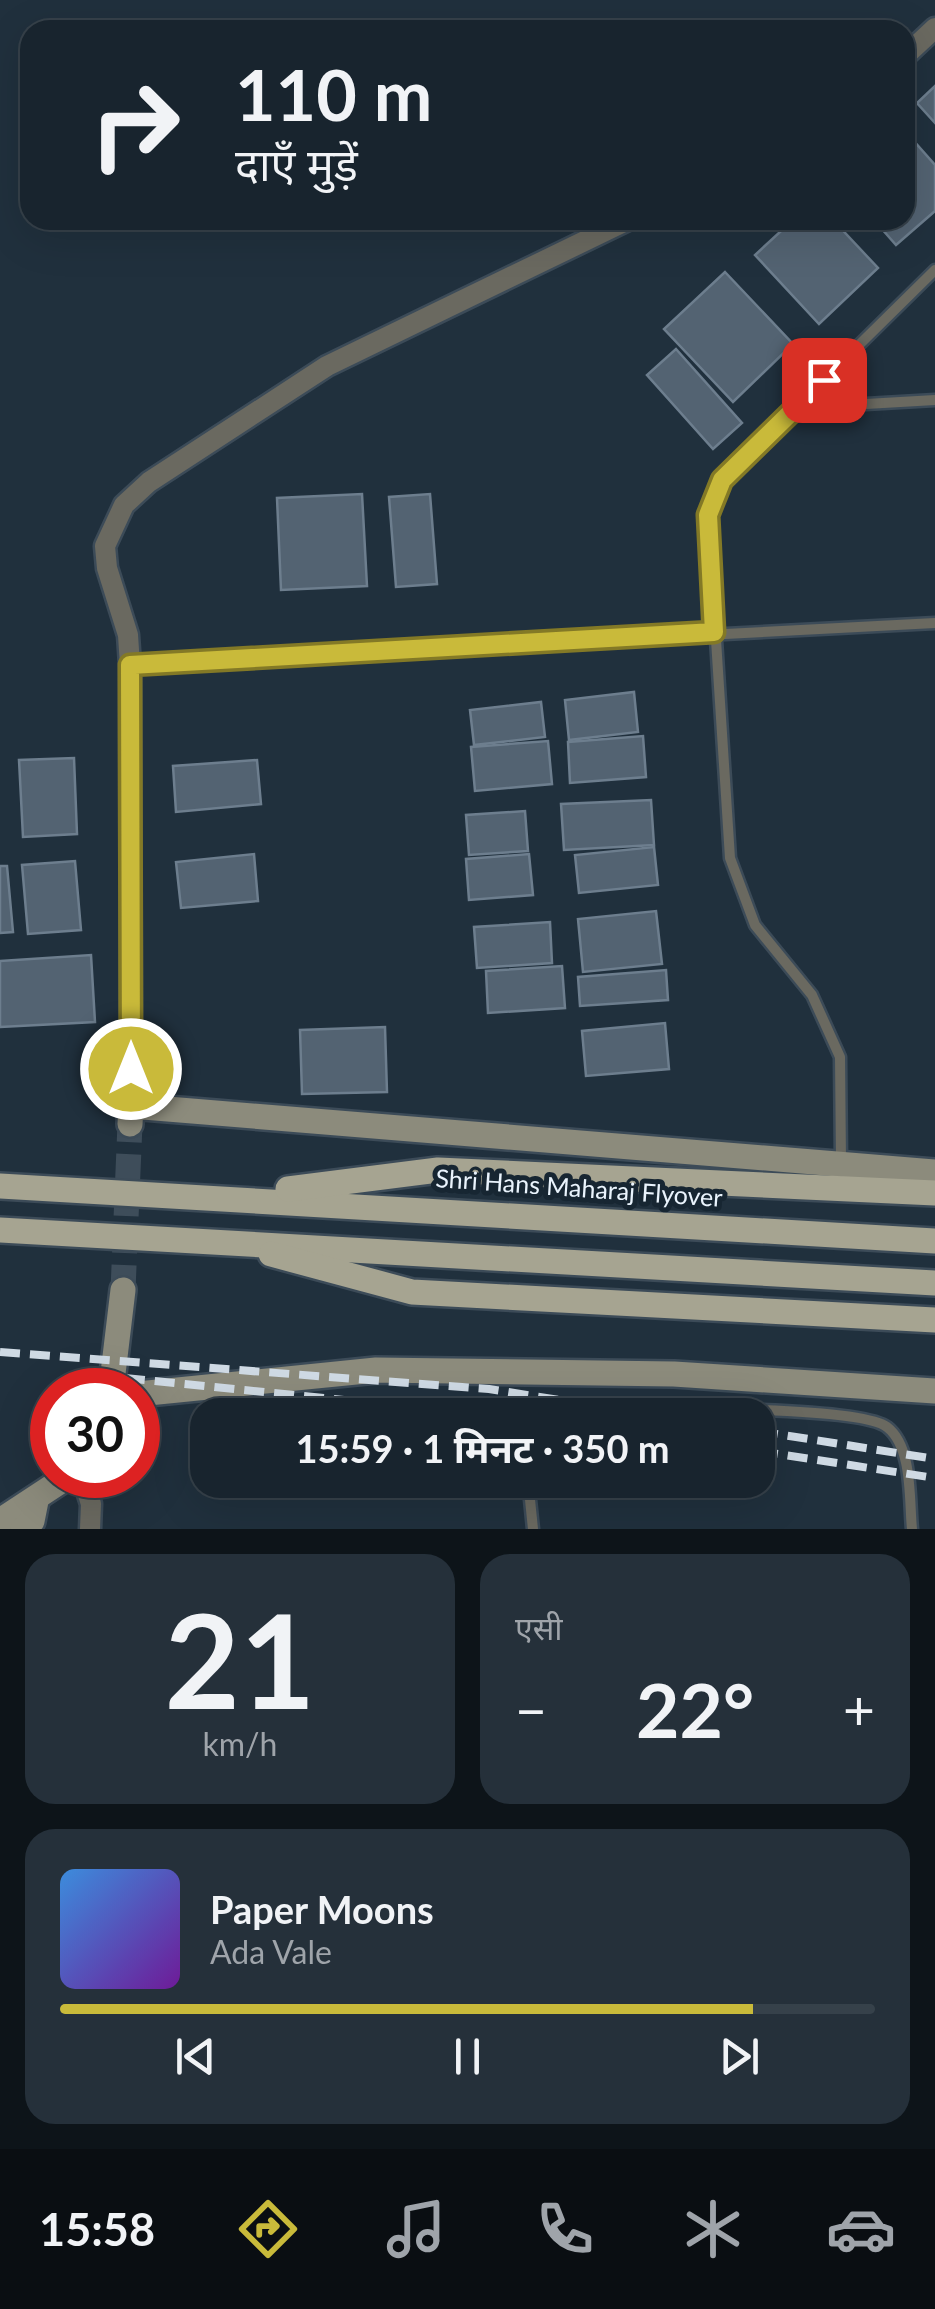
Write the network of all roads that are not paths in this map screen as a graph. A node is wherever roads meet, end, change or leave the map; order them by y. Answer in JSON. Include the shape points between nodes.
{"nodes":[{"id":1,"x":935,"y":28,"type":"edge"},
{"id":2,"x":915,"y":47,"type":"edge"},
{"id":3,"x":607,"y":230,"type":"edge"},
{"id":4,"x":935,"y":270,"type":"edge"},
{"id":5,"x":935,"y":400,"type":"edge"},
{"id":6,"x":796,"y":408,"type":"junction"},
{"id":7,"x":935,"y":623,"type":"edge"},
{"id":8,"x":714,"y":632,"type":"junction"},
{"id":9,"x":130,"y":665,"type":"junction"},
{"id":10,"x":130,"y":1115,"type":"joint"},
{"id":11,"x":841,"y":1162,"type":"junction"},
{"id":12,"x":935,"y":1172,"type":"edge"},
{"id":13,"x":0,"y":1186,"type":"edge"},
{"id":14,"x":935,"y":1193,"type":"edge"},
{"id":15,"x":219,"y":1198,"type":"junction"},
{"id":16,"x":0,"y":1230,"type":"edge"},
{"id":17,"x":220,"y":1241,"type":"junction"},
{"id":18,"x":935,"y":1242,"type":"edge"},
{"id":19,"x":935,"y":1283,"type":"edge"},
{"id":20,"x":122,"y":1290,"type":"tunnel mouth"},
{"id":21,"x":935,"y":1320,"type":"edge"},
{"id":22,"x":113,"y":1368,"type":"edge"},
{"id":23,"x":935,"y":1391,"type":"edge"},
{"id":24,"x":160,"y":1392,"type":"edge"},
{"id":25,"x":775,"y":1412,"type":"edge"},
{"id":26,"x":40,"y":1498,"type":"edge"},
{"id":27,"x":88,"y":1498,"type":"edge"},
{"id":28,"x":530,"y":1498,"type":"edge"},
{"id":29,"x":36,"y":1501,"type":"junction"},
{"id":30,"x":0,"y":1521,"type":"edge"},
{"id":31,"x":23,"y":1529,"type":"edge"},
{"id":32,"x":90,"y":1529,"type":"edge"},
{"id":33,"x":533,"y":1529,"type":"edge"},
{"id":34,"x":912,"y":1529,"type":"edge"}],
"edges":[{"from":1,"to":2,"type":"street"},
{"from":3,"to":9,"type":"street","via":[[328,366],[148,482],[124,505],[106,546]]},
{"from":4,"to":6,"type":"lane"},
{"from":5,"to":6,"type":"lane"},
{"from":6,"to":8,"type":"lane","via":[[722,480],[708,515]]},
{"from":7,"to":8,"type":"lane"},
{"from":8,"to":9,"type":"lane"},
{"from":8,"to":11,"type":"lane","via":[[730,858],[756,925],[812,995],[840,1057]]},
{"from":9,"to":10,"type":"street"},
{"from":10,"to":11,"type":"street"},
{"from":11,"to":12,"type":"street"},
{"from":13,"to":15,"type":"main road"},
{"from":14,"to":15,"type":"main road","via":[[438,1170]]},
{"from":15,"to":18,"type":"main road","name":"Shri Hans Maharaj Flyover"},
{"from":16,"to":17,"type":"main road"},
{"from":17,"to":19,"type":"main road"},
{"from":17,"to":21,"type":"main road","via":[[412,1292]]},
{"from":20,"to":22,"type":"street"},
{"from":23,"to":24,"type":"street","via":[[674,1374],[376,1370]]},
{"from":25,"to":34,"type":"lane","via":[[886,1425],[904,1460]]},
{"from":26,"to":29,"type":"street"},
{"from":27,"to":32,"type":"street"},
{"from":28,"to":33,"type":"lane"},
{"from":29,"to":30,"type":"street"},
{"from":29,"to":31,"type":"street"}]}
